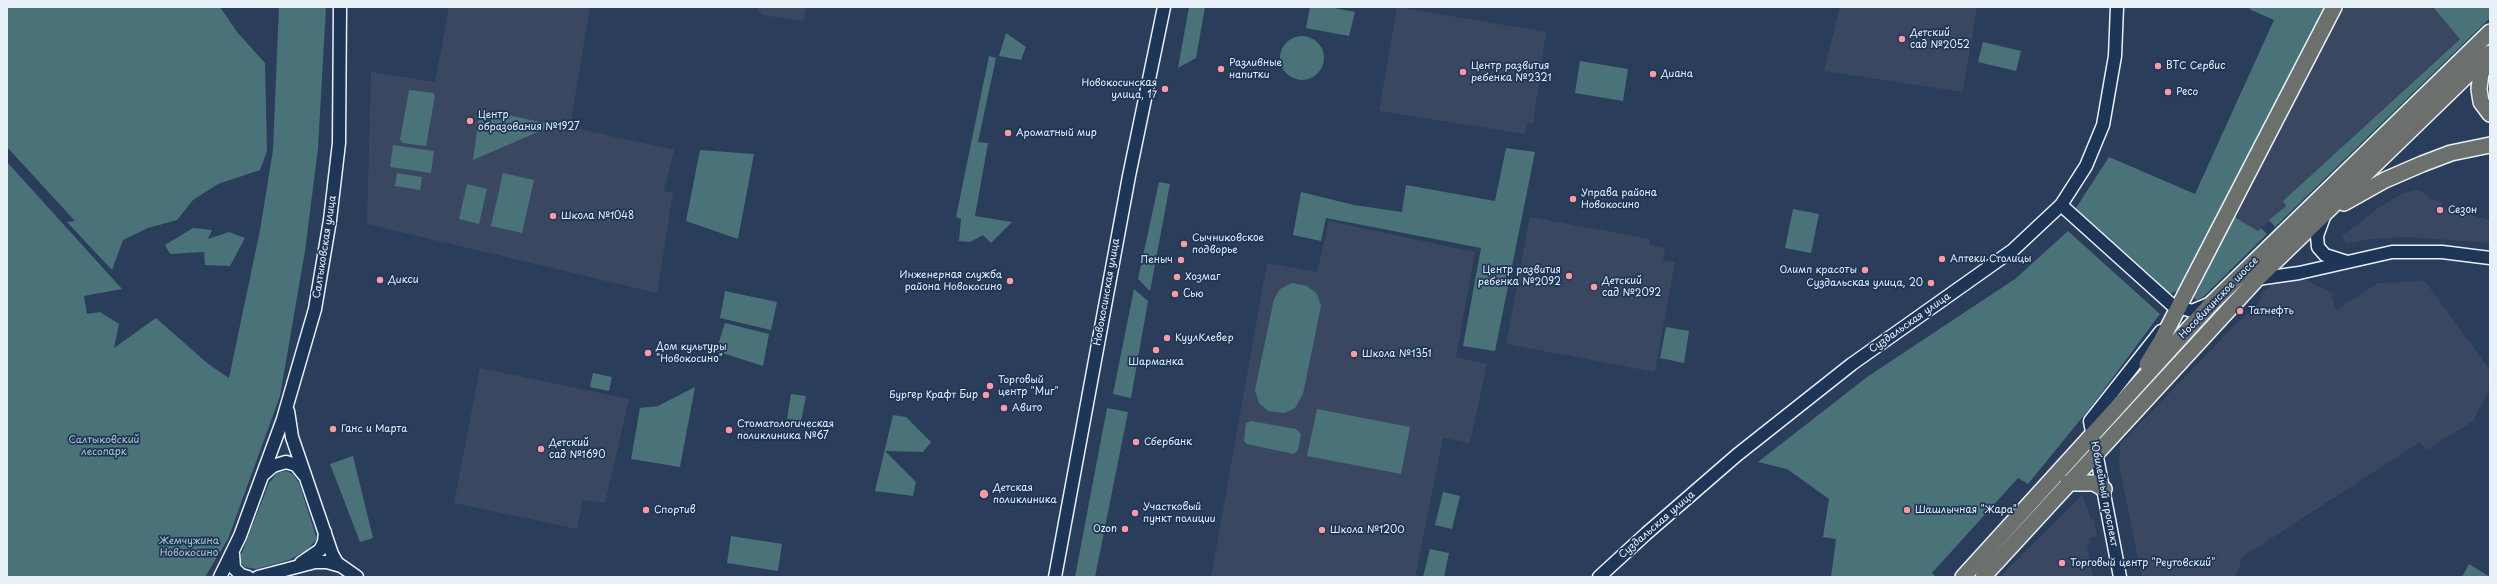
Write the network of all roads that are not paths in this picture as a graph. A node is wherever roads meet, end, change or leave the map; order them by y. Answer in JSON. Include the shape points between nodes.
{"nodes":[{"id":1,"x":340,"y":7,"type":"edge"},
{"id":2,"x":1164,"y":7,"type":"edge"},
{"id":3,"x":2117,"y":7,"type":"edge"},
{"id":4,"x":2334,"y":7,"type":"edge"},
{"id":5,"x":2490,"y":32,"type":"edge"},
{"id":6,"x":2490,"y":53,"type":"edge"},
{"id":7,"x":2490,"y":58,"type":"edge"},
{"id":8,"x":2490,"y":114,"type":"edge"},
{"id":9,"x":2490,"y":145,"type":"edge"},
{"id":10,"x":2061,"y":205,"type":"junction"},
{"id":11,"x":2325,"y":213,"type":"junction"},
{"id":12,"x":2490,"y":258,"type":"edge"},
{"id":13,"x":2348,"y":262,"type":"junction"},
{"id":14,"x":2252,"y":274,"type":"junction"},
{"id":15,"x":2212,"y":303,"type":"junction"},
{"id":16,"x":2179,"y":308,"type":"junction"},
{"id":17,"x":2126,"y":397,"type":"junction"},
{"id":18,"x":290,"y":398,"type":"junction"},
{"id":19,"x":2093,"y":434,"type":"junction"},
{"id":20,"x":2097,"y":452,"type":"junction"},
{"id":21,"x":261,"y":479,"type":"junction"},
{"id":22,"x":2068,"y":483,"type":"junction"},
{"id":23,"x":310,"y":487,"type":"junction"},
{"id":24,"x":2104,"y":489,"type":"junction"},
{"id":25,"x":324,"y":529,"type":"junction"},
{"id":26,"x":240,"y":536,"type":"junction"},
{"id":27,"x":341,"y":566,"type":"junction"},
{"id":28,"x":284,"y":570,"type":"junction"},
{"id":29,"x":220,"y":577,"type":"edge"},
{"id":30,"x":248,"y":577,"type":"edge"},
{"id":31,"x":258,"y":577,"type":"edge"},
{"id":32,"x":357,"y":577,"type":"edge"},
{"id":33,"x":1055,"y":577,"type":"edge"},
{"id":34,"x":1599,"y":577,"type":"edge"},
{"id":35,"x":1963,"y":577,"type":"edge"},
{"id":36,"x":1983,"y":577,"type":"edge"},
{"id":37,"x":2120,"y":577,"type":"edge"}],
"edges":[{"from":1,"to":18,"type":"street","name":"Салтыковская улица","via":[[339,143],[330,220],[315,309]]},
{"from":2,"to":33,"type":"street","name":"Новокосинская улица","via":[[1129,176]]},
{"from":3,"to":10,"type":"street","name":"Суздальская улица","via":[[2115,56],[2103,125],[2086,166]]},
{"from":4,"to":16,"type":"main road"},
{"from":5,"to":14,"type":"main road","name":"Носовихинское шоссе"},
{"from":6,"to":11,"type":"main road","name":"Носовихинское шоссе"},
{"from":7,"to":8,"type":"main road","via":[[2482,73],[2479,89],[2481,102]]},
{"from":9,"to":11,"type":"main road","via":[[2451,153],[2422,164],[2385,180]]},
{"from":10,"to":16,"type":"street","via":[[2162,298]]},
{"from":10,"to":34,"type":"street","name":"Суздальская улица","via":[[2013,250],[1852,364],[1737,456]]},
{"from":11,"to":13,"type":"street","via":[[2317,236],[2318,246],[2325,255]]},
{"from":11,"to":14,"type":"main road","name":"Носовихинское шоссе"},
{"from":12,"to":13,"type":"street","via":[[2412,251],[2392,252]]},
{"from":13,"to":14,"type":"street"},
{"from":14,"to":15,"type":"main road","name":"Носовихинское шоссе"},
{"from":14,"to":20,"type":"main road","name":"Носовихинское шоссе"},
{"from":15,"to":16,"type":"street","via":[[2192,311]]},
{"from":15,"to":17,"type":"main road","name":"Носовихинское шоссе"},
{"from":16,"to":17,"type":"main road"},
{"from":16,"to":19,"type":"street","name":"Юбилейный проспект","via":[[2090,421]]},
{"from":17,"to":19,"type":"main road","name":"Носовихинское шоссе"},
{"from":18,"to":21,"type":"street","name":"Салтыковская улица"},
{"from":18,"to":23,"type":"street","via":[[290,428]]},
{"from":19,"to":20,"type":"street","name":"Юбилейный проспект"},
{"from":19,"to":35,"type":"main road","name":"Носовихинское шоссе"},
{"from":20,"to":22,"type":"main road","name":"Носовихинское шоссе"},
{"from":20,"to":24,"type":"street","name":"Юбилейный проспект"},
{"from":21,"to":23,"type":"street","name":"Салтыковская улица","via":[[273,466],[286,462],[299,467]]},
{"from":21,"to":26,"type":"street","name":"Салтыковская улица"},
{"from":22,"to":24,"type":"main road","via":[[2089,482]]},
{"from":22,"to":36,"type":"main road","name":"Носовихинское шоссе"},
{"from":23,"to":25,"type":"street"},
{"from":24,"to":37,"type":"street","name":"Юбилейный проспект"},
{"from":25,"to":27,"type":"street","via":[[332,554]]},
{"from":25,"to":28,"type":"street","via":[[324,542],[320,550],[300,564]]},
{"from":26,"to":29,"type":"street","name":"Салтыковская улица"},
{"from":26,"to":30,"type":"street","via":[[232,563],[236,572]]},
{"from":27,"to":28,"type":"street","via":[[315,562]]},
{"from":27,"to":32,"type":"street"},
{"from":28,"to":31,"type":"street"}]}
